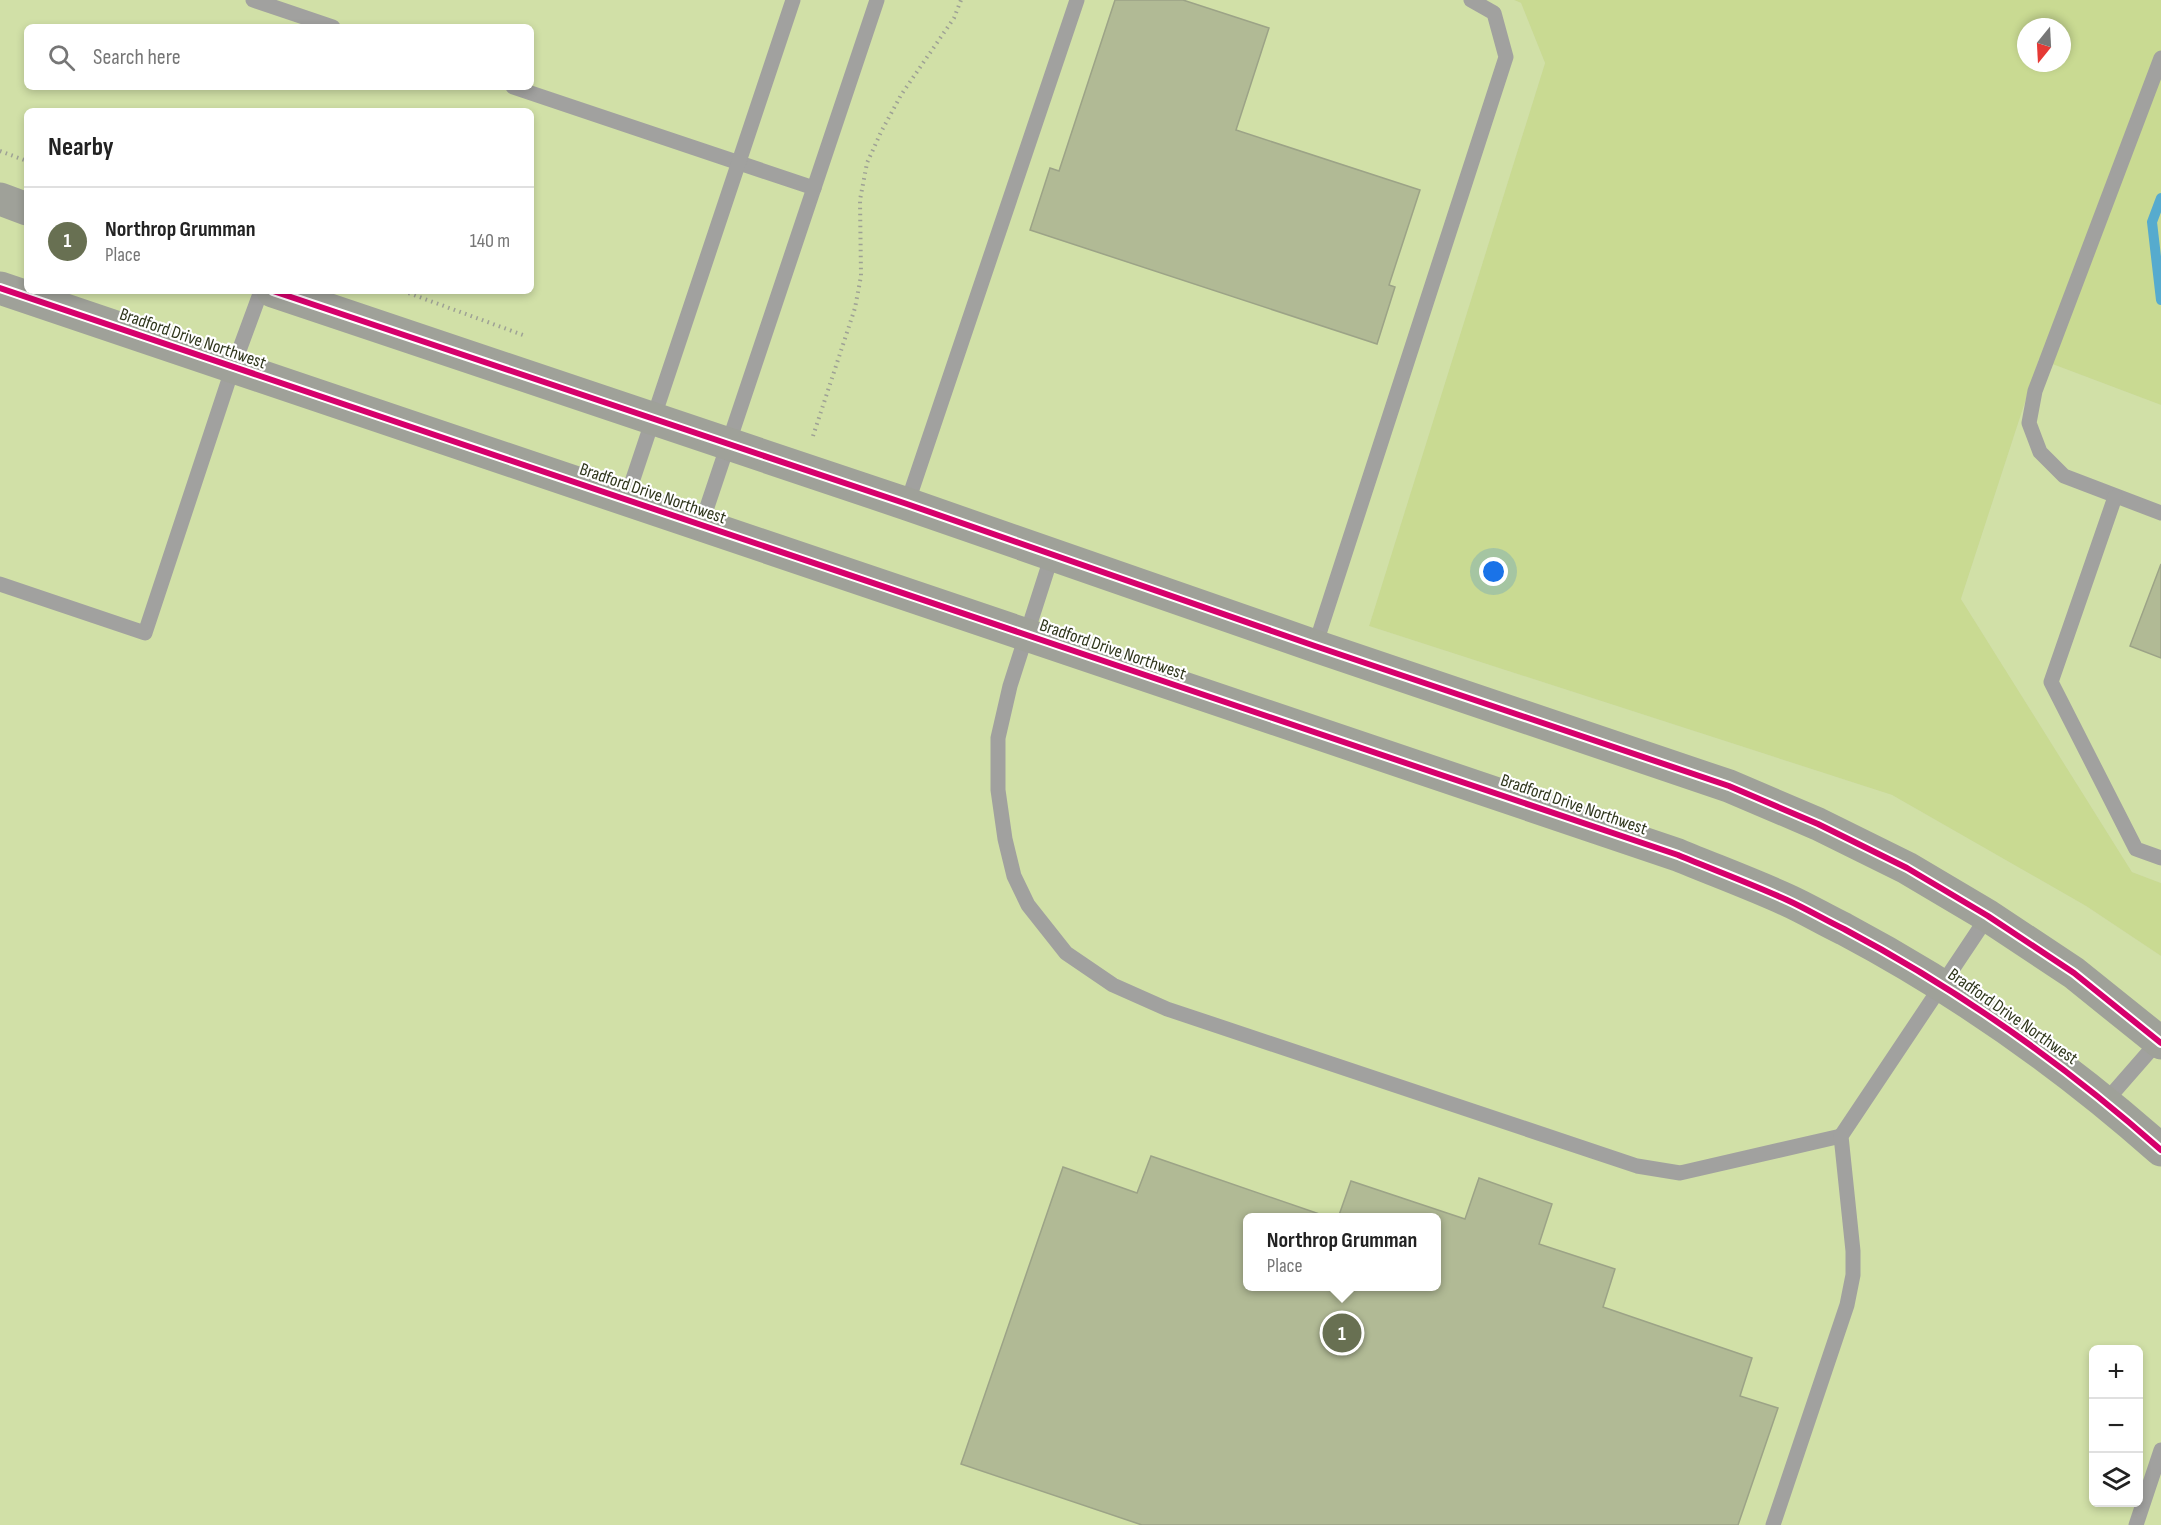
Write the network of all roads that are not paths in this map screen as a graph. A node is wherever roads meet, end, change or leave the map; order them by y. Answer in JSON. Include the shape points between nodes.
{"nodes":[{"id":1,"x":253,"y":0,"type":"edge"},
{"id":2,"x":793,"y":0,"type":"edge"},
{"id":3,"x":877,"y":0,"type":"edge"},
{"id":4,"x":1077,"y":0,"type":"edge"},
{"id":5,"x":1471,"y":0,"type":"edge"},
{"id":6,"x":297,"y":7,"type":"edge"},
{"id":7,"x":328,"y":24,"type":"edge"},
{"id":8,"x":2161,"y":58,"type":"edge"},
{"id":9,"x":522,"y":90,"type":"edge"},
{"id":10,"x":738,"y":163,"type":"junction"},
{"id":11,"x":814,"y":188,"type":"junction"},
{"id":12,"x":0,"y":200,"type":"edge"},
{"id":13,"x":24,"y":207,"type":"edge"},
{"id":14,"x":0,"y":288,"type":"edge"},
{"id":15,"x":260,"y":294,"type":"edge"},
{"id":16,"x":282,"y":294,"type":"edge"},
{"id":17,"x":233,"y":367,"type":"junction"},
{"id":18,"x":653,"y":420,"type":"junction"},
{"id":19,"x":728,"y":445,"type":"junction"},
{"id":20,"x":2115,"y":496,"type":"junction"},
{"id":21,"x":626,"y":500,"type":"junction"},
{"id":22,"x":906,"y":504,"type":"junction"},
{"id":23,"x":2161,"y":513,"type":"edge"},
{"id":24,"x":701,"y":525,"type":"junction"},
{"id":25,"x":1052,"y":555,"type":"junction"},
{"id":26,"x":0,"y":585,"type":"edge"},
{"id":27,"x":1026,"y":636,"type":"junction"},
{"id":28,"x":1315,"y":646,"type":"junction"},
{"id":29,"x":2161,"y":858,"type":"edge"},
{"id":30,"x":1988,"y":916,"type":"junction"},
{"id":31,"x":1942,"y":984,"type":"junction"},
{"id":32,"x":2160,"y":1041,"type":"edge"},
{"id":33,"x":2106,"y":1101,"type":"junction"},
{"id":34,"x":1841,"y":1137,"type":"junction"},
{"id":35,"x":2161,"y":1150,"type":"edge"},
{"id":36,"x":2161,"y":1450,"type":"edge"},
{"id":37,"x":1773,"y":1525,"type":"edge"},
{"id":38,"x":2136,"y":1525,"type":"edge"}],
"edges":[{"from":1,"to":6,"type":"lane"},
{"from":2,"to":10,"type":"lane"},
{"from":3,"to":11,"type":"lane"},
{"from":4,"to":22,"type":"lane"},
{"from":5,"to":28,"type":"lane","via":[[1494,14],[1506,57]]},
{"from":6,"to":7,"type":"lane"},
{"from":8,"to":20,"type":"lane","via":[[2039,381],[2029,423],[2040,452],[2064,476]]},
{"from":9,"to":10,"type":"lane"},
{"from":10,"to":11,"type":"lane"},
{"from":10,"to":18,"type":"lane"},
{"from":11,"to":19,"type":"lane"},
{"from":12,"to":13,"type":"main road"},
{"from":14,"to":17,"type":"main road","name":"Bradford Drive Northwest"},
{"from":15,"to":17,"type":"lane"},
{"from":16,"to":18,"type":"main road"},
{"from":17,"to":21,"type":"main road","name":"Bradford Drive Northwest"},
{"from":17,"to":26,"type":"lane","via":[[145,633]]},
{"from":18,"to":19,"type":"main road"},
{"from":18,"to":21,"type":"lane"},
{"from":19,"to":22,"type":"main road"},
{"from":19,"to":24,"type":"lane"},
{"from":20,"to":23,"type":"lane"},
{"from":20,"to":29,"type":"lane","via":[[2051,682],[2136,849]]},
{"from":21,"to":24,"type":"main road","name":"Bradford Drive Northwest"},
{"from":22,"to":25,"type":"main road"},
{"from":24,"to":27,"type":"main road","name":"Bradford Drive Northwest"},
{"from":25,"to":27,"type":"lane"},
{"from":25,"to":28,"type":"main road"},
{"from":27,"to":31,"type":"main road","name":"Bradford Drive Northwest","via":[[1678,855],[1788,900]]},
{"from":27,"to":34,"type":"lane","via":[[998,738],[998,790],[1007,848],[1014,876],[1028,905],[1066,953],[1113,985],[1167,1010],[1637,1166],[1680,1173]]},
{"from":28,"to":30,"type":"main road","via":[[1729,786],[1907,868]]},
{"from":30,"to":31,"type":"lane"},
{"from":30,"to":32,"type":"main road","via":[[2074,973]]},
{"from":31,"to":33,"type":"main road","name":"Bradford Drive Northwest"},
{"from":31,"to":34,"type":"lane"},
{"from":32,"to":33,"type":"lane"},
{"from":33,"to":35,"type":"main road","name":"Bradford Drive Northwest"},
{"from":34,"to":37,"type":"lane","via":[[1853,1275],[1847,1305]]},
{"from":36,"to":38,"type":"lane"}]}
